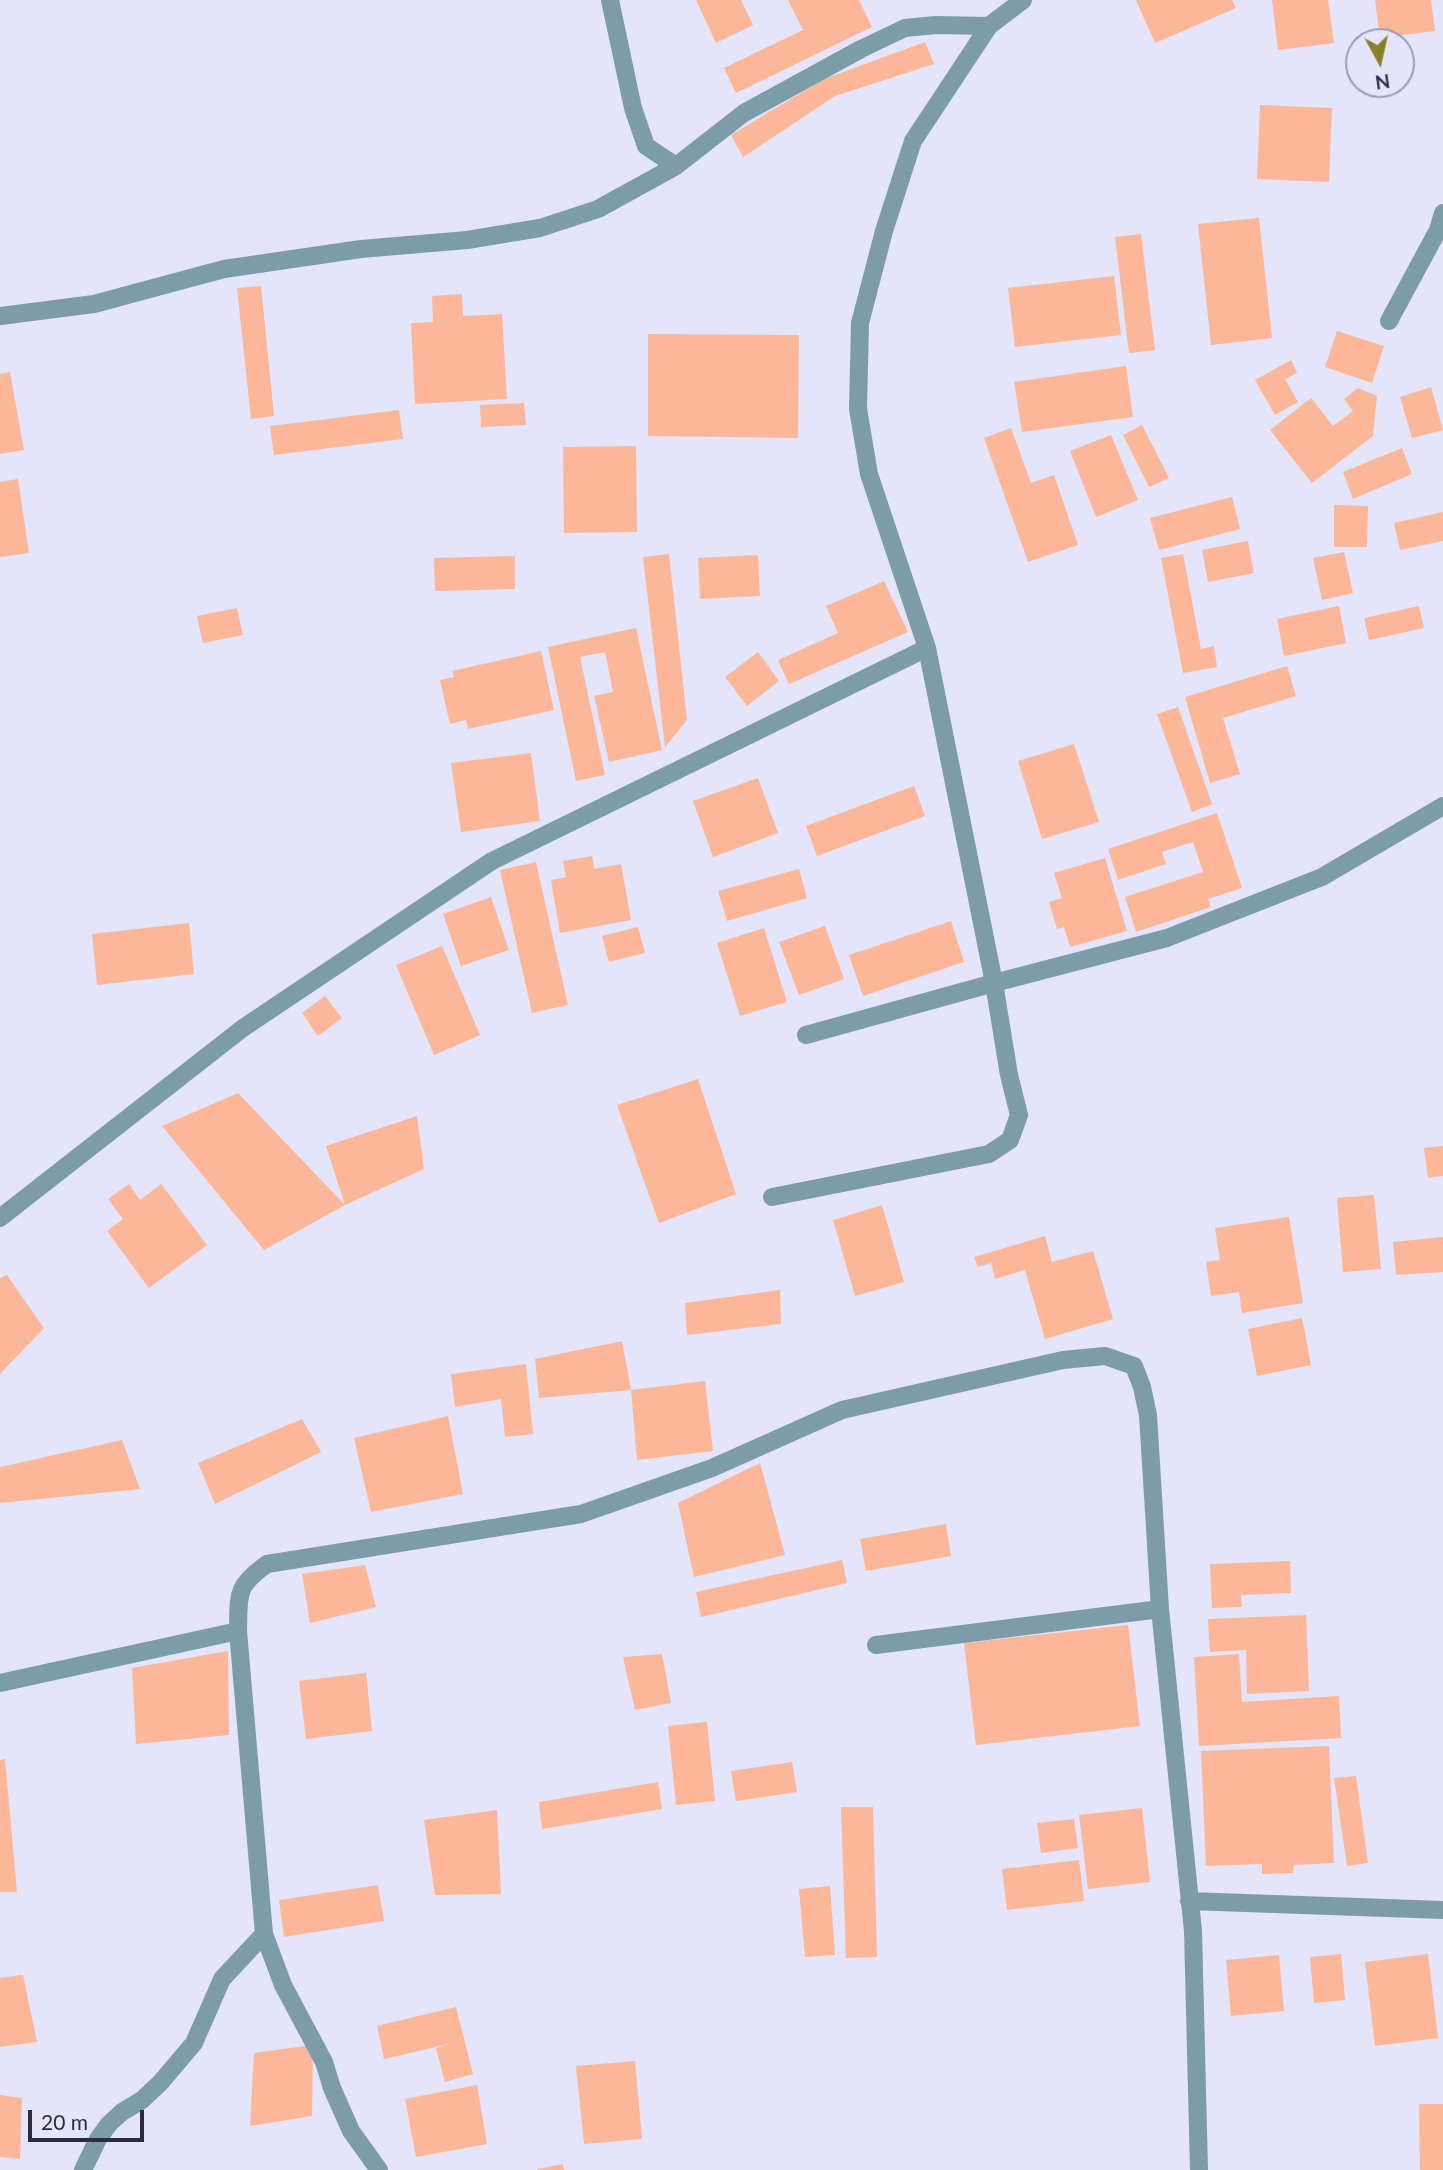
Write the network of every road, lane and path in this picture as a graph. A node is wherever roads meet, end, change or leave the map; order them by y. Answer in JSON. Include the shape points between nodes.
{"nodes":[{"id":1,"x":610,"y":0,"type":"edge"},
{"id":2,"x":1023,"y":0,"type":"edge"},
{"id":3,"x":989,"y":26,"type":"junction"},
{"id":4,"x":676,"y":166,"type":"junction"},
{"id":5,"x":1443,"y":213,"type":"edge"},
{"id":6,"x":0,"y":316,"type":"edge"},
{"id":7,"x":1389,"y":321,"type":"dead end"},
{"id":8,"x":927,"y":648,"type":"junction"},
{"id":9,"x":1443,"y":806,"type":"edge"},
{"id":10,"x":994,"y":982,"type":"junction"},
{"id":11,"x":806,"y":1035,"type":"dead end"},
{"id":12,"x":772,"y":1197,"type":"dead end"},
{"id":13,"x":0,"y":1218,"type":"edge"},
{"id":14,"x":1160,"y":1609,"type":"junction"},
{"id":15,"x":238,"y":1631,"type":"junction"},
{"id":16,"x":876,"y":1645,"type":"dead end"},
{"id":17,"x":0,"y":1683,"type":"edge"},
{"id":18,"x":1189,"y":1901,"type":"junction"},
{"id":19,"x":1443,"y":1910,"type":"edge"},
{"id":20,"x":264,"y":1934,"type":"junction"},
{"id":21,"x":83,"y":2170,"type":"edge"},
{"id":22,"x":379,"y":2170,"type":"edge"},
{"id":23,"x":1199,"y":2170,"type":"edge"}],
"edges":[{"from":1,"to":4,"type":"street","via":[[646,146]]},
{"from":2,"to":3,"type":"street"},
{"from":3,"to":4,"type":"street","via":[[905,28],[744,113]]},
{"from":3,"to":8,"type":"street","via":[[913,141],[860,323],[858,409],[869,474]]},
{"from":4,"to":6,"type":"street","via":[[598,209],[540,228],[224,269],[94,304]]},
{"from":5,"to":7,"type":"street"},
{"from":8,"to":10,"type":"street"},
{"from":8,"to":13,"type":"street","via":[[492,861],[243,1028]]},
{"from":9,"to":10,"type":"street","via":[[1310,883],[1167,938]]},
{"from":10,"to":11,"type":"street"},
{"from":10,"to":12,"type":"street","via":[[1019,1115],[1010,1140],[989,1154]]},
{"from":14,"to":15,"type":"street","via":[[1148,1415],[1142,1387],[1134,1366],[1105,1356],[1063,1360],[842,1410],[712,1468],[581,1514],[267,1564],[249,1577],[239,1595]]},
{"from":14,"to":16,"type":"street"},
{"from":14,"to":18,"type":"street"},
{"from":15,"to":17,"type":"street"},
{"from":15,"to":20,"type":"street"},
{"from":18,"to":19,"type":"street"},
{"from":18,"to":23,"type":"street"},
{"from":20,"to":21,"type":"street","via":[[222,1979],[194,2043],[161,2082],[109,2124]]},
{"from":20,"to":22,"type":"street","via":[[351,2131]]}]}
